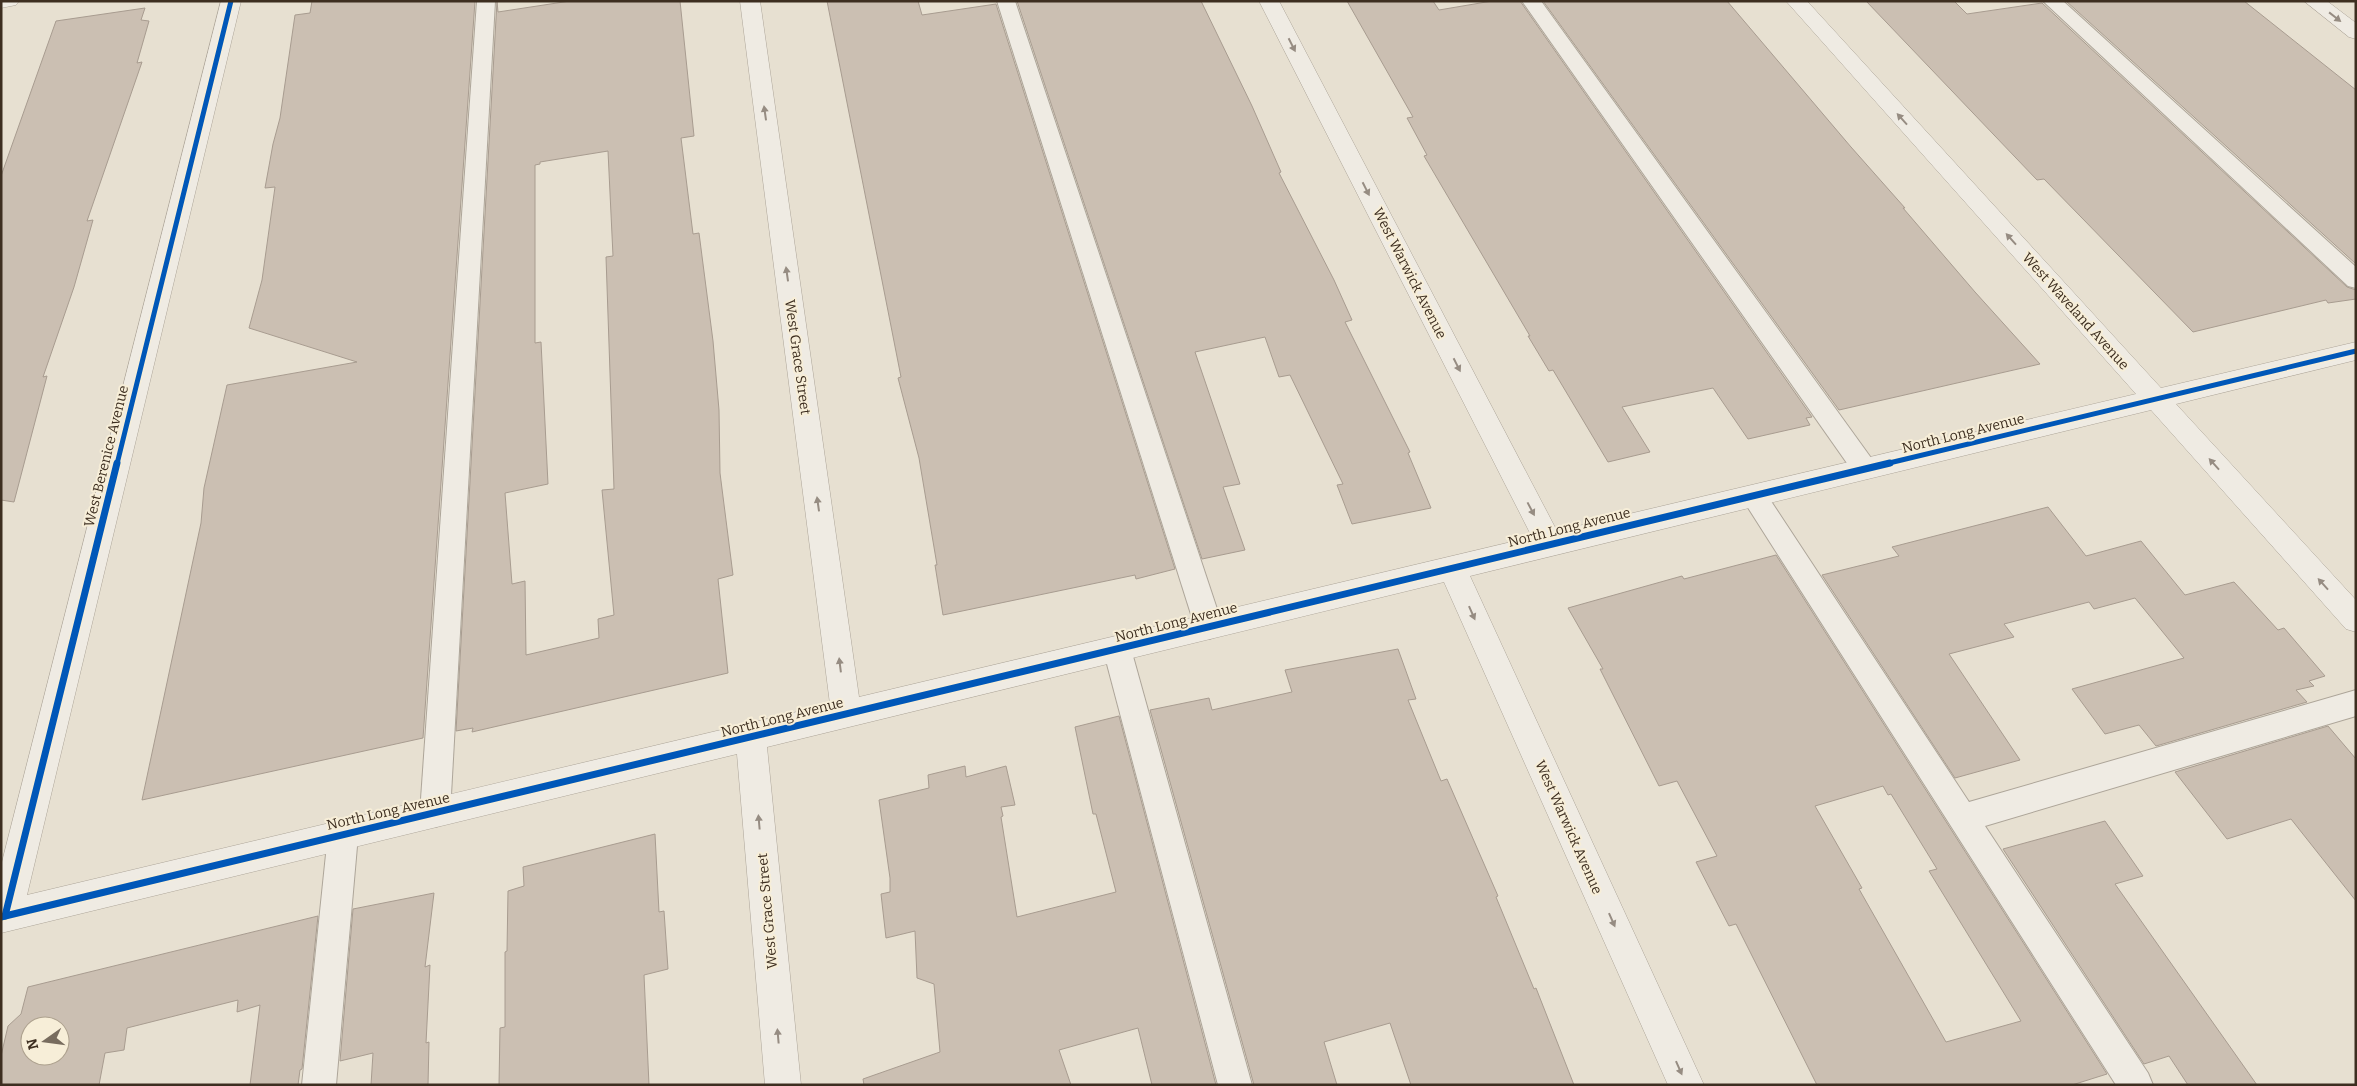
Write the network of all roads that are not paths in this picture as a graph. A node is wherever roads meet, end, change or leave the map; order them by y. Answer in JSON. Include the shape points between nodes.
{"nodes":[{"id":1,"x":9,"y":1,"type":"edge"},
{"id":2,"x":231,"y":1,"type":"edge"},
{"id":3,"x":486,"y":1,"type":"edge"},
{"id":4,"x":750,"y":1,"type":"edge"},
{"id":5,"x":1006,"y":1,"type":"edge"},
{"id":6,"x":1270,"y":1,"type":"edge"},
{"id":7,"x":1531,"y":1,"type":"edge"},
{"id":8,"x":1796,"y":1,"type":"edge"},
{"id":9,"x":2052,"y":1,"type":"edge"},
{"id":10,"x":2314,"y":1,"type":"edge"},
{"id":11,"x":1,"y":2,"type":"edge"},
{"id":12,"x":2356,"y":33,"type":"edge"},
{"id":13,"x":2356,"y":280,"type":"edge"},
{"id":14,"x":2356,"y":351,"type":"edge"},
{"id":15,"x":2156,"y":399,"type":"junction"},
{"id":16,"x":1865,"y":469,"type":"junction"},
{"id":17,"x":1754,"y":496,"type":"junction"},
{"id":18,"x":1550,"y":545,"type":"junction"},
{"id":19,"x":1452,"y":568,"type":"junction"},
{"id":20,"x":2356,"y":620,"type":"edge"},
{"id":21,"x":1209,"y":627,"type":"junction"},
{"id":22,"x":1117,"y":649,"type":"junction"},
{"id":23,"x":2356,"y":703,"type":"edge"},
{"id":24,"x":846,"y":714,"type":"junction"},
{"id":25,"x":751,"y":737,"type":"junction"},
{"id":26,"x":436,"y":813,"type":"junction"},
{"id":27,"x":1963,"y":818,"type":"junction"},
{"id":28,"x":343,"y":835,"type":"junction"},
{"id":29,"x":3,"y":916,"type":"edge"},
{"id":30,"x":319,"y":1085,"type":"edge"},
{"id":31,"x":783,"y":1085,"type":"edge"},
{"id":32,"x":1235,"y":1085,"type":"edge"},
{"id":33,"x":1686,"y":1085,"type":"edge"},
{"id":34,"x":2136,"y":1085,"type":"edge"}],
"edges":[{"from":1,"to":11,"type":"street"},
{"from":2,"to":29,"type":"street","name":"West Berenice Avenue"},
{"from":3,"to":26,"type":"lane"},
{"from":24,"to":4,"type":"street","name":"West Grace Street","one_way":true},
{"from":5,"to":21,"type":"lane"},
{"from":6,"to":18,"type":"street","name":"West Warwick Avenue","one_way":true},
{"from":7,"to":16,"type":"lane"},
{"from":15,"to":8,"type":"street","name":"West Waveland Avenue","one_way":true},
{"from":9,"to":13,"type":"lane"},
{"from":10,"to":12,"type":"street","one_way":true},
{"from":14,"to":15,"type":"street","name":"North Long Avenue"},
{"from":15,"to":16,"type":"street","name":"North Long Avenue"},
{"from":20,"to":15,"type":"street","name":"West Waveland Avenue","one_way":true},
{"from":16,"to":17,"type":"street","name":"North Long Avenue"},
{"from":17,"to":18,"type":"street","name":"North Long Avenue"},
{"from":17,"to":27,"type":"lane"},
{"from":18,"to":19,"type":"street","name":"North Long Avenue"},
{"from":19,"to":21,"type":"street","name":"North Long Avenue"},
{"from":19,"to":33,"type":"street","name":"West Warwick Avenue","one_way":true},
{"from":21,"to":22,"type":"street","name":"North Long Avenue"},
{"from":22,"to":24,"type":"street","name":"North Long Avenue"},
{"from":22,"to":32,"type":"lane"},
{"from":23,"to":27,"type":"lane"},
{"from":24,"to":25,"type":"street","name":"North Long Avenue"},
{"from":25,"to":26,"type":"street","name":"North Long Avenue"},
{"from":31,"to":25,"type":"street","name":"West Grace Street","one_way":true},
{"from":26,"to":28,"type":"street","name":"North Long Avenue"},
{"from":27,"to":34,"type":"lane"},
{"from":28,"to":29,"type":"street","name":"North Long Avenue"},
{"from":28,"to":30,"type":"lane"}]}
